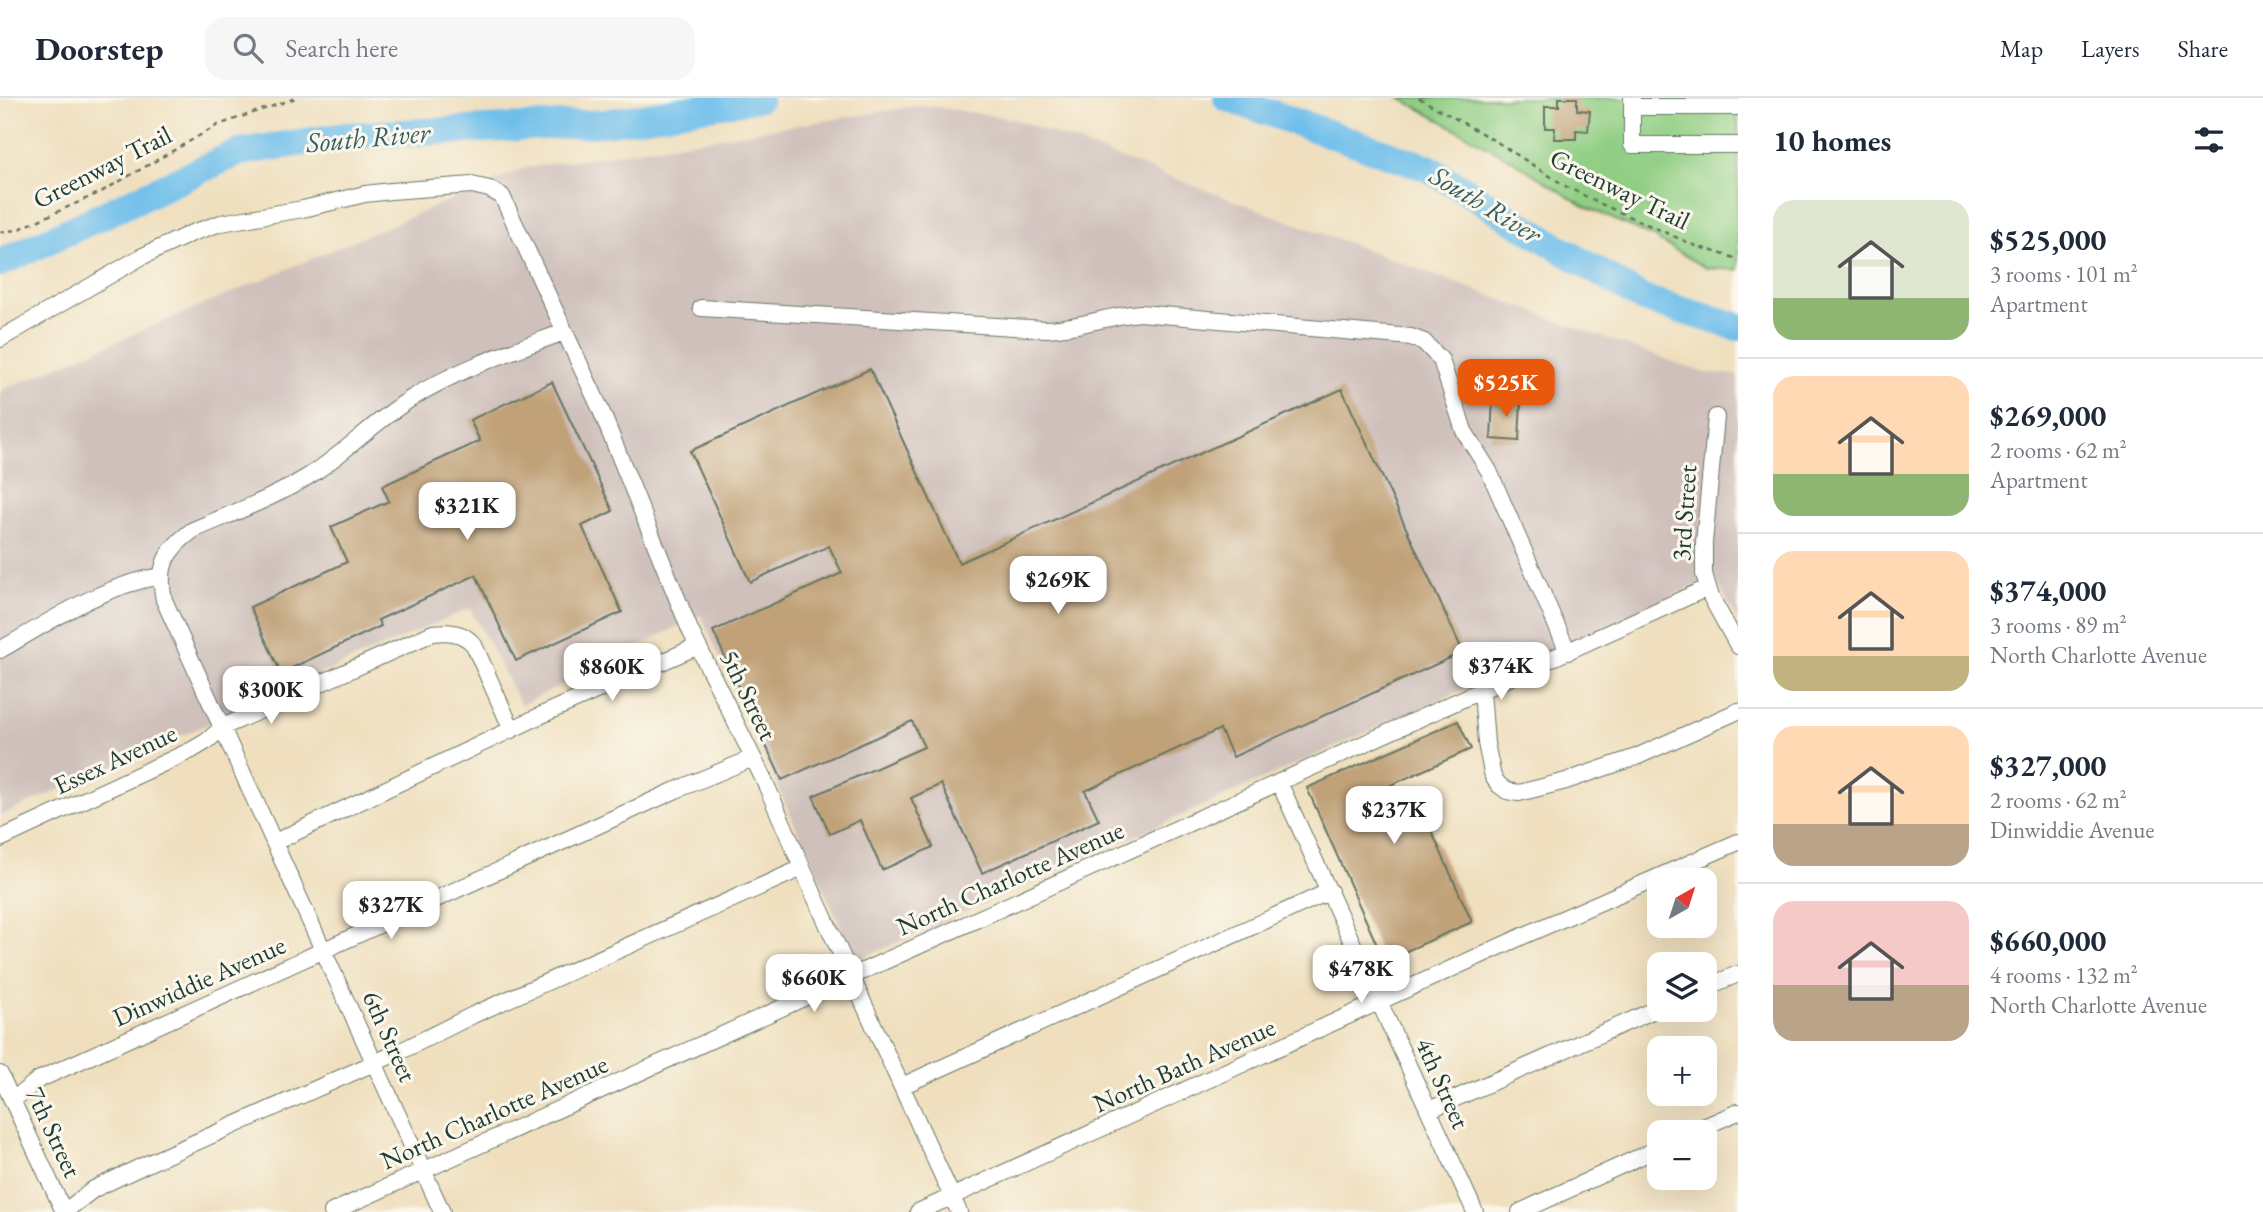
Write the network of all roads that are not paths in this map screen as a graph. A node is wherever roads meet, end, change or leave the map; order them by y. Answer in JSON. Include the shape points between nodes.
{"nodes":[{"id":1,"x":1632,"y":103,"type":"edge"},
{"id":2,"x":1738,"y":107,"type":"edge"},
{"id":3,"x":1738,"y":145,"type":"edge"},
{"id":4,"x":701,"y":308,"type":"dead end"},
{"id":5,"x":564,"y":332,"type":"junction"},
{"id":6,"x":0,"y":339,"type":"edge"},
{"id":7,"x":1716,"y":417,"type":"dead end"},
{"id":8,"x":161,"y":576,"type":"junction"},
{"id":9,"x":1707,"y":588,"type":"junction"},
{"id":10,"x":698,"y":646,"type":"junction"},
{"id":11,"x":1738,"y":646,"type":"edge"},
{"id":12,"x":0,"y":650,"type":"edge"},
{"id":13,"x":1568,"y":652,"type":"junction"},
{"id":14,"x":1482,"y":691,"type":"junction"},
{"id":15,"x":1738,"y":711,"type":"edge"},
{"id":16,"x":223,"y":727,"type":"junction"},
{"id":17,"x":512,"y":730,"type":"junction"},
{"id":18,"x":753,"y":758,"type":"junction"},
{"id":19,"x":1279,"y":782,"type":"junction"},
{"id":20,"x":0,"y":839,"type":"edge"},
{"id":21,"x":275,"y":842,"type":"junction"},
{"id":22,"x":1738,"y":842,"type":"edge"},
{"id":23,"x":802,"y":868,"type":"junction"},
{"id":24,"x":1330,"y":891,"type":"junction"},
{"id":25,"x":325,"y":951,"type":"junction"},
{"id":26,"x":1738,"y":974,"type":"edge"},
{"id":27,"x":853,"y":976,"type":"junction"},
{"id":28,"x":1717,"y":983,"type":"edge"},
{"id":29,"x":1380,"y":1002,"type":"junction"},
{"id":30,"x":1647,"y":1013,"type":"edge"},
{"id":31,"x":375,"y":1062,"type":"junction"},
{"id":32,"x":0,"y":1074,"type":"edge"},
{"id":33,"x":902,"y":1086,"type":"junction"},
{"id":34,"x":13,"y":1100,"type":"junction"},
{"id":35,"x":1429,"y":1110,"type":"junction"},
{"id":36,"x":1738,"y":1112,"type":"edge"},
{"id":37,"x":1717,"y":1121,"type":"edge"},
{"id":38,"x":1647,"y":1154,"type":"edge"},
{"id":39,"x":424,"y":1171,"type":"junction"},
{"id":40,"x":952,"y":1196,"type":"junction"},
{"id":41,"x":64,"y":1212,"type":"edge"},
{"id":42,"x":332,"y":1212,"type":"edge"},
{"id":43,"x":442,"y":1212,"type":"edge"},
{"id":44,"x":918,"y":1212,"type":"edge"},
{"id":45,"x":959,"y":1212,"type":"edge"},
{"id":46,"x":1475,"y":1212,"type":"edge"},
{"id":47,"x":1520,"y":1212,"type":"edge"}],
"edges":[{"from":1,"to":2,"type":"street"},
{"from":1,"to":3,"type":"street","via":[[1632,145]]},
{"from":4,"to":13,"type":"street","via":[[1045,330],[1140,313],[1411,337],[1424,342],[1441,359],[1459,418],[1489,471]]},
{"from":5,"to":6,"type":"street","name":"5th Street","via":[[502,196],[472,185],[365,194],[221,223],[167,243]]},
{"from":5,"to":8,"type":"street","via":[[438,384],[377,422],[295,485],[193,530],[167,555]]},
{"from":5,"to":10,"type":"street","name":"5th Street"},
{"from":7,"to":9,"type":"street","name":"3rd Street","via":[[1704,543]]},
{"from":8,"to":12,"type":"street","via":[[116,587]]},
{"from":8,"to":16,"type":"street","name":"6th Street","via":[[164,600]]},
{"from":9,"to":11,"type":"street","name":"3rd Street"},
{"from":9,"to":13,"type":"street","name":"North Charlotte Avenue"},
{"from":10,"to":17,"type":"street"},
{"from":10,"to":18,"type":"street","name":"5th Street"},
{"from":13,"to":14,"type":"street","name":"North Charlotte Avenue"},
{"from":14,"to":15,"type":"street","via":[[1493,777],[1507,791],[1520,793],[1636,757]]},
{"from":14,"to":19,"type":"street","name":"North Charlotte Avenue"},
{"from":16,"to":17,"type":"street","name":"Essex Avenue","via":[[445,631],[465,636],[474,645]]},
{"from":16,"to":20,"type":"street","name":"Essex Avenue","via":[[192,750]]},
{"from":16,"to":21,"type":"street","name":"6th Street"},
{"from":17,"to":21,"type":"street"},
{"from":18,"to":23,"type":"street","name":"5th Street"},
{"from":18,"to":25,"type":"street","name":"Dinwiddie Avenue"},
{"from":19,"to":24,"type":"street","name":"4th Street"},
{"from":19,"to":27,"type":"street","name":"North Charlotte Avenue"},
{"from":21,"to":25,"type":"street","name":"6th Street"},
{"from":22,"to":29,"type":"street","name":"North Bath Avenue"},
{"from":23,"to":27,"type":"street","name":"5th Street"},
{"from":23,"to":31,"type":"street"},
{"from":24,"to":29,"type":"street","name":"4th Street"},
{"from":24,"to":33,"type":"street"},
{"from":25,"to":31,"type":"street","name":"6th Street"},
{"from":25,"to":34,"type":"street","name":"Dinwiddie Avenue","via":[[38,1080]]},
{"from":26,"to":28,"type":"street"},
{"from":27,"to":33,"type":"street","name":"5th Street"},
{"from":27,"to":39,"type":"street","name":"North Charlotte Avenue"},
{"from":29,"to":35,"type":"street","name":"4th Street"},
{"from":29,"to":40,"type":"street","name":"North Bath Avenue"},
{"from":30,"to":35,"type":"street"},
{"from":31,"to":39,"type":"street","name":"6th Street"},
{"from":31,"to":41,"type":"street","via":[[94,1189]]},
{"from":32,"to":34,"type":"street","name":"7th Street"},
{"from":33,"to":40,"type":"street","name":"5th Street"},
{"from":34,"to":41,"type":"street","name":"7th Street"},
{"from":35,"to":46,"type":"street","name":"4th Street"},
{"from":36,"to":37,"type":"street"},
{"from":38,"to":47,"type":"street"},
{"from":39,"to":42,"type":"street","name":"North Charlotte Avenue"},
{"from":39,"to":43,"type":"street","name":"6th Street"},
{"from":40,"to":44,"type":"street","name":"North Bath Avenue"},
{"from":40,"to":45,"type":"street","name":"5th Street"}]}
